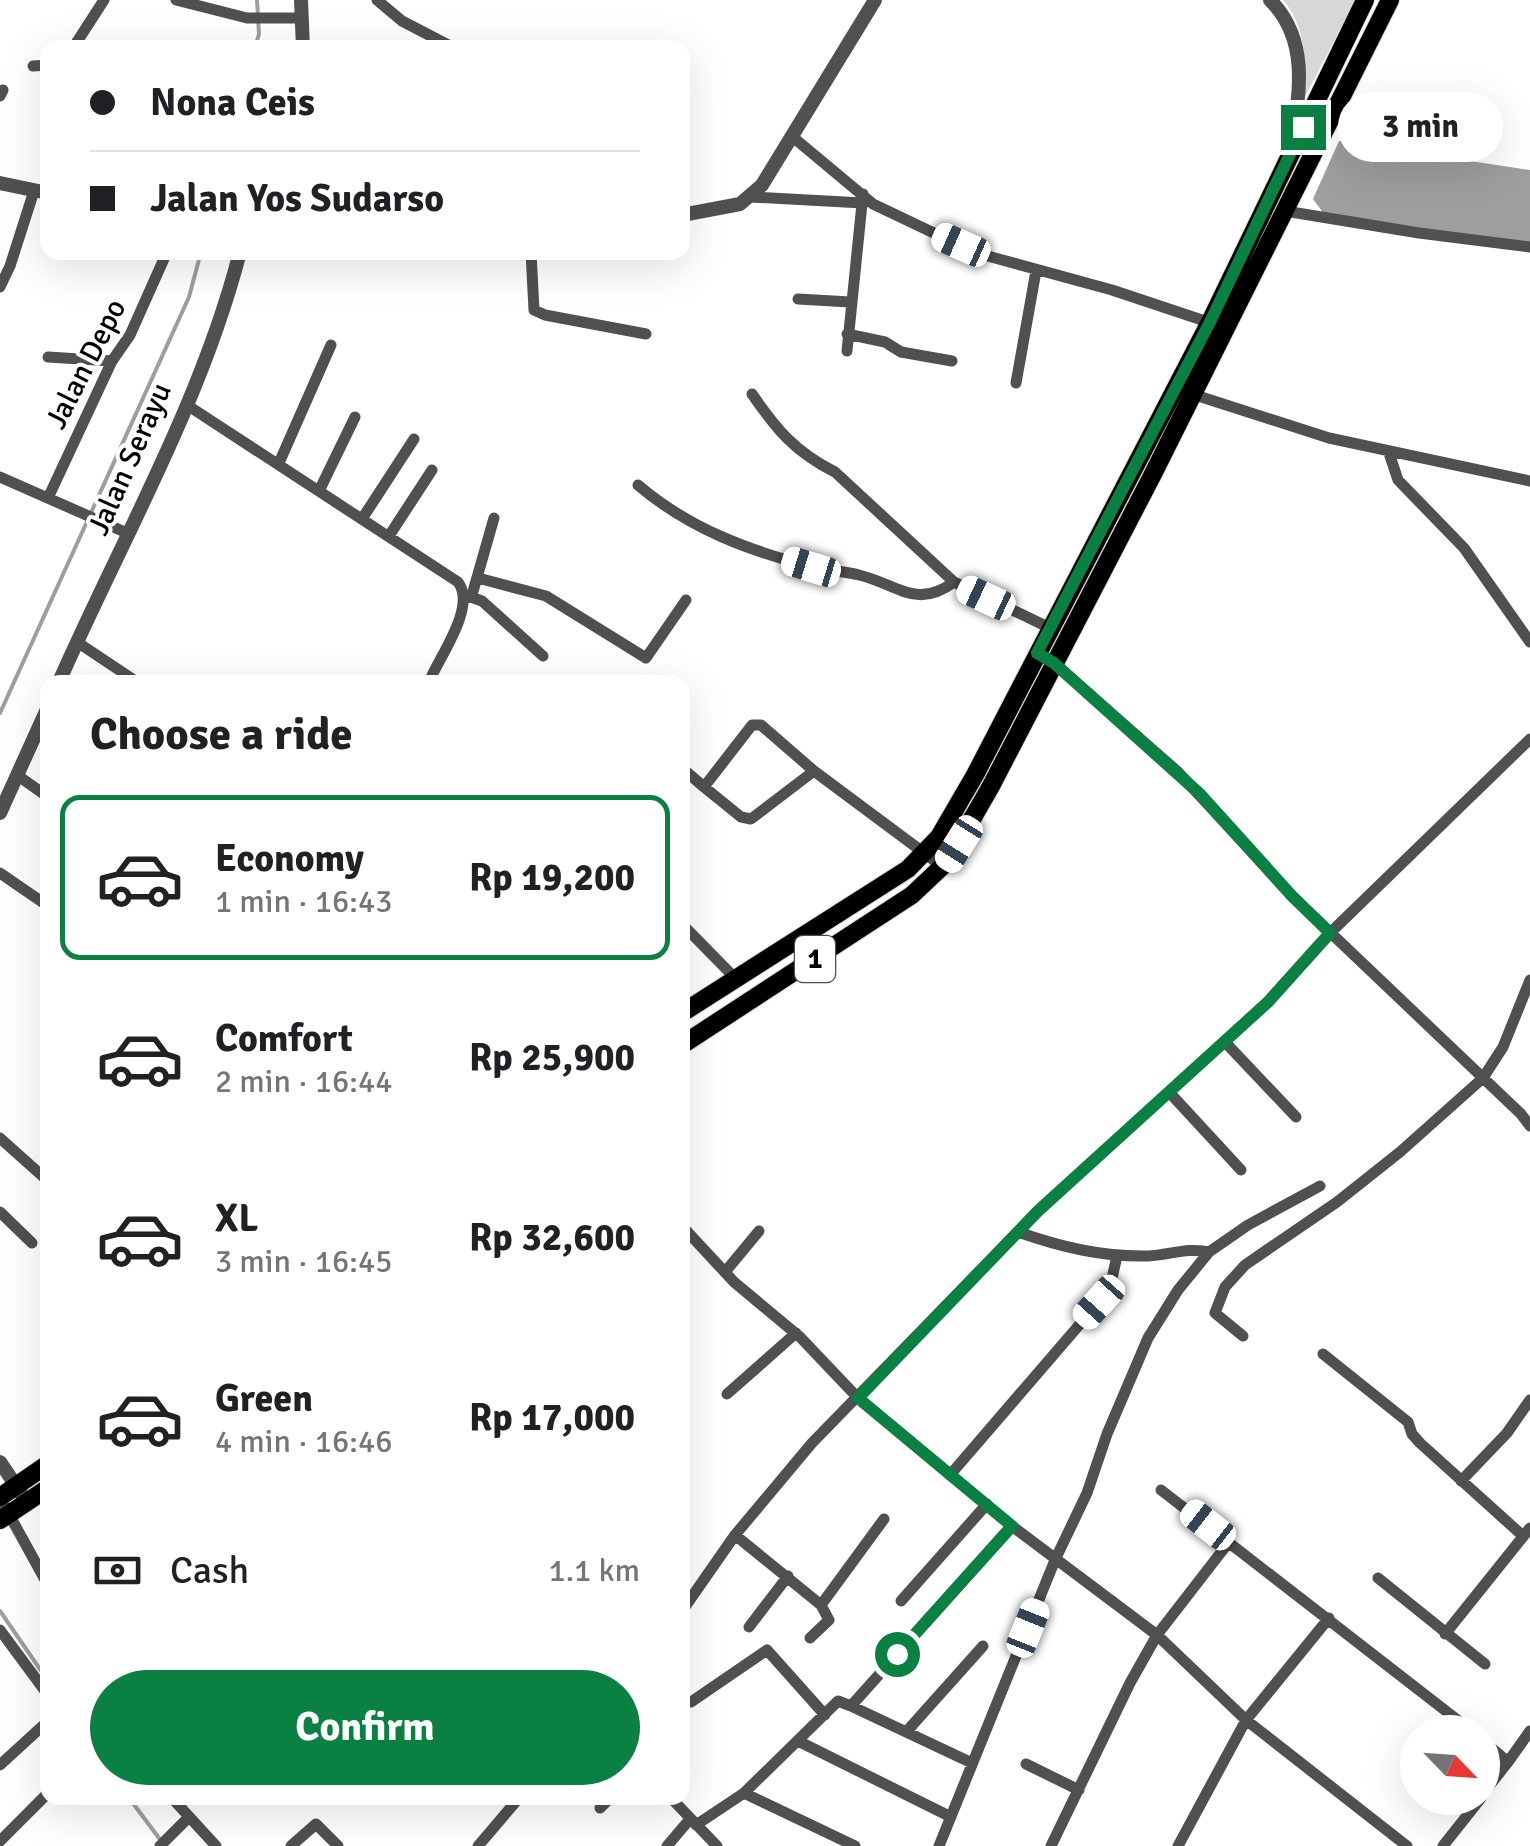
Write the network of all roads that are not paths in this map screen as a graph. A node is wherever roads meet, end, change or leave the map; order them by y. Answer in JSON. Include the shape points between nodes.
{"nodes":[{"id":1,"x":104,"y":0,"type":"edge"},
{"id":2,"x":176,"y":0,"type":"edge"},
{"id":3,"x":301,"y":0,"type":"edge"},
{"id":4,"x":378,"y":0,"type":"edge"},
{"id":5,"x":875,"y":0,"type":"edge"},
{"id":6,"x":1270,"y":0,"type":"edge"},
{"id":7,"x":1365,"y":0,"type":"edge"},
{"id":8,"x":1390,"y":0,"type":"edge"},
{"id":9,"x":224,"y":7,"type":"edge"},
{"id":10,"x":302,"y":18,"type":"junction"},
{"id":11,"x":78,"y":40,"type":"edge"},
{"id":12,"x":303,"y":40,"type":"edge"},
{"id":13,"x":439,"y":40,"type":"edge"},
{"id":14,"x":33,"y":66,"type":"dead end"},
{"id":15,"x":40,"y":66,"type":"edge"},
{"id":16,"x":794,"y":138,"type":"junction"},
{"id":17,"x":1290,"y":155,"type":"junction"},
{"id":18,"x":0,"y":183,"type":"edge"},
{"id":19,"x":40,"y":192,"type":"edge"},
{"id":20,"x":40,"y":194,"type":"edge"},
{"id":21,"x":751,"y":197,"type":"junction"},
{"id":22,"x":865,"y":200,"type":"junction"},
{"id":23,"x":1284,"y":210,"type":"junction"},
{"id":24,"x":690,"y":214,"type":"edge"},
{"id":25,"x":1530,"y":247,"type":"edge"},
{"id":26,"x":163,"y":260,"type":"edge"},
{"id":27,"x":238,"y":260,"type":"edge"},
{"id":28,"x":531,"y":260,"type":"edge"},
{"id":29,"x":1036,"y":272,"type":"junction"},
{"id":30,"x":0,"y":287,"type":"edge"},
{"id":31,"x":798,"y":299,"type":"dead end"},
{"id":32,"x":850,"y":302,"type":"junction"},
{"id":33,"x":1217,"y":325,"type":"junction"},
{"id":34,"x":646,"y":334,"type":"dead end"},
{"id":35,"x":847,"y":334,"type":"junction"},
{"id":36,"x":331,"y":346,"type":"dead end"},
{"id":37,"x":847,"y":351,"type":"dead end"},
{"id":38,"x":48,"y":357,"type":"dead end"},
{"id":39,"x":112,"y":361,"type":"junction"},
{"id":40,"x":952,"y":362,"type":"dead end"},
{"id":41,"x":1016,"y":383,"type":"dead end"},
{"id":42,"x":752,"y":394,"type":"dead end"},
{"id":43,"x":1192,"y":394,"type":"junction"},
{"id":44,"x":187,"y":405,"type":"junction"},
{"id":45,"x":355,"y":417,"type":"dead end"},
{"id":46,"x":414,"y":439,"type":"dead end"},
{"id":47,"x":1389,"y":453,"type":"junction"},
{"id":48,"x":279,"y":463,"type":"junction"},
{"id":49,"x":432,"y":470,"type":"dead end"},
{"id":50,"x":0,"y":477,"type":"edge"},
{"id":51,"x":1530,"y":481,"type":"edge"},
{"id":52,"x":638,"y":485,"type":"dead end"},
{"id":53,"x":319,"y":491,"type":"junction"},
{"id":54,"x":48,"y":498,"type":"junction"},
{"id":55,"x":494,"y":518,"type":"dead end"},
{"id":56,"x":362,"y":519,"type":"junction"},
{"id":57,"x":127,"y":534,"type":"junction"},
{"id":58,"x":388,"y":536,"type":"junction"},
{"id":59,"x":478,"y":578,"type":"junction"},
{"id":60,"x":954,"y":582,"type":"junction"},
{"id":61,"x":468,"y":595,"type":"junction"},
{"id":62,"x":686,"y":600,"type":"dead end"},
{"id":63,"x":1050,"y":628,"type":"junction"},
{"id":64,"x":77,"y":642,"type":"junction"},
{"id":65,"x":1530,"y":642,"type":"edge"},
{"id":66,"x":1037,"y":653,"type":"junction"},
{"id":67,"x":542,"y":656,"type":"dead end"},
{"id":68,"x":1054,"y":663,"type":"junction"},
{"id":69,"x":61,"y":675,"type":"edge"},
{"id":70,"x":126,"y":675,"type":"edge"},
{"id":71,"x":432,"y":675,"type":"edge"},
{"id":72,"x":40,"y":725,"type":"edge"},
{"id":73,"x":1530,"y":739,"type":"edge"},
{"id":74,"x":814,"y":771,"type":"junction"},
{"id":75,"x":18,"y":775,"type":"junction"},
{"id":76,"x":690,"y":775,"type":"edge"},
{"id":77,"x":704,"y":787,"type":"junction"},
{"id":78,"x":40,"y":790,"type":"edge"},
{"id":79,"x":0,"y":812,"type":"edge"},
{"id":80,"x":924,"y":854,"type":"junction"},
{"id":81,"x":943,"y":867,"type":"junction"},
{"id":82,"x":0,"y":873,"type":"edge"},
{"id":83,"x":40,"y":900,"type":"edge"},
{"id":84,"x":690,"y":932,"type":"edge"},
{"id":85,"x":1330,"y":933,"type":"junction"},
{"id":86,"x":736,"y":979,"type":"junction"},
{"id":87,"x":1530,"y":980,"type":"edge"},
{"id":88,"x":690,"y":1008,"type":"edge"},
{"id":89,"x":690,"y":1040,"type":"edge"},
{"id":90,"x":1225,"y":1042,"type":"junction"},
{"id":91,"x":1483,"y":1078,"type":"junction"},
{"id":92,"x":1169,"y":1092,"type":"junction"},
{"id":93,"x":1296,"y":1117,"type":"dead end"},
{"id":94,"x":1530,"y":1126,"type":"edge"},
{"id":95,"x":0,"y":1138,"type":"edge"},
{"id":96,"x":1241,"y":1170,"type":"dead end"},
{"id":97,"x":40,"y":1174,"type":"edge"},
{"id":98,"x":1320,"y":1186,"type":"dead end"},
{"id":99,"x":0,"y":1212,"type":"edge"},
{"id":100,"x":759,"y":1231,"type":"dead end"},
{"id":101,"x":1018,"y":1232,"type":"junction"},
{"id":102,"x":690,"y":1235,"type":"edge"},
{"id":103,"x":32,"y":1243,"type":"dead end"},
{"id":104,"x":1210,"y":1252,"type":"junction"},
{"id":105,"x":1116,"y":1256,"type":"junction"},
{"id":106,"x":725,"y":1272,"type":"junction"},
{"id":107,"x":796,"y":1332,"type":"junction"},
{"id":108,"x":1243,"y":1336,"type":"dead end"},
{"id":109,"x":1323,"y":1354,"type":"dead end"},
{"id":110,"x":727,"y":1394,"type":"dead end"},
{"id":111,"x":858,"y":1398,"type":"junction"},
{"id":112,"x":1530,"y":1400,"type":"edge"},
{"id":113,"x":1524,"y":1420,"type":"edge"},
{"id":114,"x":0,"y":1462,"type":"edge"},
{"id":115,"x":40,"y":1473,"type":"edge"},
{"id":116,"x":950,"y":1475,"type":"junction"},
{"id":117,"x":1461,"y":1482,"type":"junction"},
{"id":118,"x":1161,"y":1490,"type":"dead end"},
{"id":119,"x":17,"y":1500,"type":"edge"},
{"id":120,"x":988,"y":1504,"type":"junction"},
{"id":121,"x":884,"y":1520,"type":"dead end"},
{"id":122,"x":1012,"y":1526,"type":"junction"},
{"id":123,"x":1527,"y":1532,"type":"edge"},
{"id":124,"x":736,"y":1535,"type":"junction"},
{"id":125,"x":1229,"y":1542,"type":"junction"},
{"id":126,"x":1055,"y":1560,"type":"junction"},
{"id":127,"x":40,"y":1563,"type":"edge"},
{"id":128,"x":788,"y":1576,"type":"junction"},
{"id":129,"x":1378,"y":1578,"type":"dead end"},
{"id":130,"x":690,"y":1600,"type":"edge"},
{"id":131,"x":902,"y":1601,"type":"dead end"},
{"id":132,"x":821,"y":1605,"type":"junction"},
{"id":133,"x":1329,"y":1618,"type":"junction"},
{"id":134,"x":749,"y":1627,"type":"dead end"},
{"id":135,"x":0,"y":1630,"type":"edge"},
{"id":136,"x":1445,"y":1634,"type":"junction"},
{"id":137,"x":1157,"y":1635,"type":"junction"},
{"id":138,"x":810,"y":1638,"type":"dead end"},
{"id":139,"x":983,"y":1646,"type":"dead end"},
{"id":140,"x":1486,"y":1664,"type":"dead end"},
{"id":141,"x":40,"y":1684,"type":"edge"},
{"id":142,"x":690,"y":1702,"type":"dead end"},
{"id":143,"x":851,"y":1706,"type":"junction"},
{"id":144,"x":825,"y":1715,"type":"junction"},
{"id":145,"x":1452,"y":1715,"type":"edge"},
{"id":146,"x":1246,"y":1720,"type":"junction"},
{"id":147,"x":40,"y":1728,"type":"edge"},
{"id":148,"x":907,"y":1731,"type":"junction"},
{"id":149,"x":1530,"y":1731,"type":"edge"},
{"id":150,"x":798,"y":1740,"type":"junction"},
{"id":151,"x":1500,"y":1755,"type":"edge"},
{"id":152,"x":1508,"y":1762,"type":"junction"},
{"id":153,"x":972,"y":1763,"type":"junction"},
{"id":154,"x":1026,"y":1764,"type":"dead end"},
{"id":155,"x":0,"y":1766,"type":"edge"},
{"id":156,"x":1500,"y":1772,"type":"edge"},
{"id":157,"x":1079,"y":1790,"type":"junction"},
{"id":158,"x":744,"y":1793,"type":"junction"},
{"id":159,"x":40,"y":1802,"type":"edge"},
{"id":160,"x":178,"y":1805,"type":"edge"},
{"id":161,"x":514,"y":1805,"type":"edge"},
{"id":162,"x":603,"y":1805,"type":"edge"},
{"id":163,"x":677,"y":1805,"type":"edge"},
{"id":164,"x":600,"y":1808,"type":"dead end"},
{"id":165,"x":1467,"y":1815,"type":"edge"},
{"id":166,"x":950,"y":1816,"type":"junction"},
{"id":167,"x":189,"y":1818,"type":"junction"},
{"id":168,"x":693,"y":1822,"type":"junction"},
{"id":169,"x":0,"y":1842,"type":"edge"},
{"id":170,"x":164,"y":1842,"type":"edge"},
{"id":171,"x":216,"y":1846,"type":"edge"},
{"id":172,"x":290,"y":1846,"type":"edge"},
{"id":173,"x":338,"y":1846,"type":"edge"},
{"id":174,"x":478,"y":1846,"type":"edge"},
{"id":175,"x":667,"y":1846,"type":"edge"},
{"id":176,"x":716,"y":1846,"type":"edge"},
{"id":177,"x":855,"y":1846,"type":"edge"},
{"id":178,"x":938,"y":1846,"type":"edge"},
{"id":179,"x":1051,"y":1846,"type":"edge"},
{"id":180,"x":1178,"y":1846,"type":"edge"},
{"id":181,"x":1407,"y":1846,"type":"edge"},
{"id":182,"x":1443,"y":1846,"type":"edge"}],
"edges":[{"from":1,"to":11,"type":"street"},
{"from":2,"to":9,"type":"street"},
{"from":3,"to":10,"type":"street"},
{"from":4,"to":13,"type":"street"},
{"from":5,"to":16,"type":"street"},
{"from":6,"to":17,"type":"street","via":[[1289,25],[1300,62]]},
{"from":7,"to":17,"type":"highway","number":"1"},
{"from":8,"to":23,"type":"highway","number":"1"},
{"from":9,"to":10,"type":"street","via":[[247,18]]},
{"from":10,"to":12,"type":"street"},
{"from":14,"to":15,"type":"street"},
{"from":16,"to":21,"type":"street"},
{"from":16,"to":22,"type":"street"},
{"from":17,"to":33,"type":"highway","number":"1"},
{"from":18,"to":19,"type":"street"},
{"from":20,"to":30,"type":"street"},
{"from":21,"to":22,"type":"street"},
{"from":21,"to":24,"type":"street"},
{"from":22,"to":29,"type":"street"},
{"from":22,"to":32,"type":"street"},
{"from":23,"to":25,"type":"street"},
{"from":23,"to":33,"type":"highway","number":"1"},
{"from":26,"to":39,"type":"street","name":"Jalan Depo"},
{"from":27,"to":44,"type":"street","name":"Jalan Serayu"},
{"from":28,"to":34,"type":"street","via":[[534,310]]},
{"from":29,"to":33,"type":"street"},
{"from":29,"to":41,"type":"street"},
{"from":31,"to":32,"type":"street"},
{"from":32,"to":35,"type":"street"},
{"from":33,"to":43,"type":"highway","number":"1"},
{"from":33,"to":63,"type":"highway","number":"1"},
{"from":35,"to":37,"type":"street"},
{"from":35,"to":40,"type":"street"},
{"from":36,"to":48,"type":"street"},
{"from":38,"to":39,"type":"street"},
{"from":39,"to":54,"type":"street","name":"Jalan Depo"},
{"from":42,"to":60,"type":"street","via":[[793,446],[834,472]]},
{"from":43,"to":47,"type":"street"},
{"from":43,"to":68,"type":"highway","number":"1"},
{"from":44,"to":48,"type":"street"},
{"from":44,"to":57,"type":"street","name":"Jalan Serayu"},
{"from":45,"to":53,"type":"street"},
{"from":46,"to":56,"type":"street"},
{"from":47,"to":51,"type":"street"},
{"from":47,"to":65,"type":"street","via":[[1398,480],[1464,548]]},
{"from":48,"to":53,"type":"street"},
{"from":49,"to":58,"type":"street"},
{"from":50,"to":54,"type":"street"},
{"from":52,"to":60,"type":"street","via":[[698,528],[766,553],[910,594],[939,593]]},
{"from":53,"to":56,"type":"street"},
{"from":54,"to":57,"type":"street"},
{"from":55,"to":59,"type":"street"},
{"from":56,"to":58,"type":"street"},
{"from":57,"to":64,"type":"street","name":"Jalan Serayu"},
{"from":58,"to":61,"type":"street"},
{"from":59,"to":61,"type":"street"},
{"from":59,"to":62,"type":"street","via":[[546,596],[646,658]]},
{"from":60,"to":63,"type":"street"},
{"from":61,"to":67,"type":"street"},
{"from":61,"to":71,"type":"street"},
{"from":63,"to":66,"type":"highway","number":"1"},
{"from":64,"to":69,"type":"street","name":"Jalan Serayu"},
{"from":64,"to":70,"type":"street"},
{"from":66,"to":68,"type":"street"},
{"from":66,"to":80,"type":"highway","number":"1","via":[[975,774]]},
{"from":68,"to":81,"type":"highway","number":"1"},
{"from":68,"to":85,"type":"street","via":[[1200,794]]},
{"from":72,"to":75,"type":"street"},
{"from":73,"to":85,"type":"street"},
{"from":74,"to":77,"type":"street","via":[[751,819]]},
{"from":74,"to":77,"type":"street","via":[[756,723]]},
{"from":74,"to":80,"type":"street"},
{"from":75,"to":78,"type":"street"},
{"from":75,"to":79,"type":"street"},
{"from":76,"to":77,"type":"street"},
{"from":80,"to":81,"type":"street"},
{"from":80,"to":86,"type":"highway","number":"1"},
{"from":81,"to":89,"type":"highway","number":"1","via":[[912,895]]},
{"from":82,"to":83,"type":"street"},
{"from":84,"to":86,"type":"street"},
{"from":85,"to":90,"type":"street"},
{"from":85,"to":91,"type":"street"},
{"from":86,"to":88,"type":"highway","number":"1"},
{"from":87,"to":91,"type":"street"},
{"from":90,"to":92,"type":"street"},
{"from":90,"to":93,"type":"street"},
{"from":91,"to":94,"type":"street"},
{"from":91,"to":108,"type":"street","via":[[1362,1182],[1245,1265],[1215,1308]]},
{"from":92,"to":96,"type":"street"},
{"from":92,"to":101,"type":"street"},
{"from":95,"to":97,"type":"street"},
{"from":98,"to":104,"type":"street"},
{"from":99,"to":103,"type":"street"},
{"from":100,"to":106,"type":"street"},
{"from":101,"to":105,"type":"street"},
{"from":101,"to":111,"type":"street"},
{"from":102,"to":106,"type":"street"},
{"from":104,"to":105,"type":"street"},
{"from":104,"to":126,"type":"street","via":[[1148,1338]]},
{"from":105,"to":116,"type":"street","via":[[1099,1302]]},
{"from":106,"to":107,"type":"street"},
{"from":107,"to":110,"type":"street"},
{"from":107,"to":111,"type":"street"},
{"from":109,"to":117,"type":"street","via":[[1408,1422]]},
{"from":111,"to":116,"type":"street"},
{"from":111,"to":124,"type":"street"},
{"from":112,"to":113,"type":"street"},
{"from":113,"to":117,"type":"street"},
{"from":114,"to":119,"type":"street"},
{"from":115,"to":119,"type":"highway"},
{"from":116,"to":120,"type":"street"},
{"from":117,"to":123,"type":"street"},
{"from":118,"to":125,"type":"street"},
{"from":119,"to":127,"type":"street"},
{"from":120,"to":122,"type":"street"},
{"from":120,"to":131,"type":"street"},
{"from":121,"to":132,"type":"street"},
{"from":122,"to":126,"type":"street"},
{"from":122,"to":143,"type":"street"},
{"from":123,"to":136,"type":"street"},
{"from":124,"to":128,"type":"street"},
{"from":124,"to":130,"type":"street"},
{"from":125,"to":133,"type":"street"},
{"from":125,"to":137,"type":"street"},
{"from":126,"to":137,"type":"street"},
{"from":126,"to":153,"type":"street"},
{"from":128,"to":132,"type":"street"},
{"from":128,"to":134,"type":"street"},
{"from":129,"to":136,"type":"street"},
{"from":132,"to":138,"type":"street","via":[[828,1620]]},
{"from":133,"to":145,"type":"street"},
{"from":133,"to":146,"type":"street"},
{"from":135,"to":141,"type":"street"},
{"from":136,"to":140,"type":"street"},
{"from":137,"to":146,"type":"street"},
{"from":137,"to":157,"type":"street"},
{"from":139,"to":148,"type":"street"},
{"from":142,"to":144,"type":"street","via":[[766,1650]]},
{"from":143,"to":144,"type":"street","via":[[838,1701]]},
{"from":143,"to":148,"type":"street"},
{"from":144,"to":150,"type":"street"},
{"from":146,"to":180,"type":"street"},
{"from":146,"to":181,"type":"street"},
{"from":147,"to":155,"type":"street"},
{"from":148,"to":153,"type":"street"},
{"from":149,"to":152,"type":"street"},
{"from":150,"to":158,"type":"street"},
{"from":150,"to":166,"type":"street"},
{"from":151,"to":152,"type":"street"},
{"from":152,"to":156,"type":"street"},
{"from":153,"to":166,"type":"street"},
{"from":154,"to":157,"type":"street"},
{"from":157,"to":179,"type":"street"},
{"from":158,"to":168,"type":"street"},
{"from":158,"to":177,"type":"street"},
{"from":159,"to":169,"type":"street"},
{"from":160,"to":167,"type":"street"},
{"from":161,"to":174,"type":"street"},
{"from":162,"to":164,"type":"street"},
{"from":163,"to":168,"type":"street"},
{"from":165,"to":182,"type":"street"},
{"from":166,"to":178,"type":"street"},
{"from":167,"to":170,"type":"street"},
{"from":167,"to":171,"type":"street"},
{"from":168,"to":175,"type":"street"},
{"from":168,"to":176,"type":"street"},
{"from":172,"to":173,"type":"street","via":[[315,1824]]}]}
